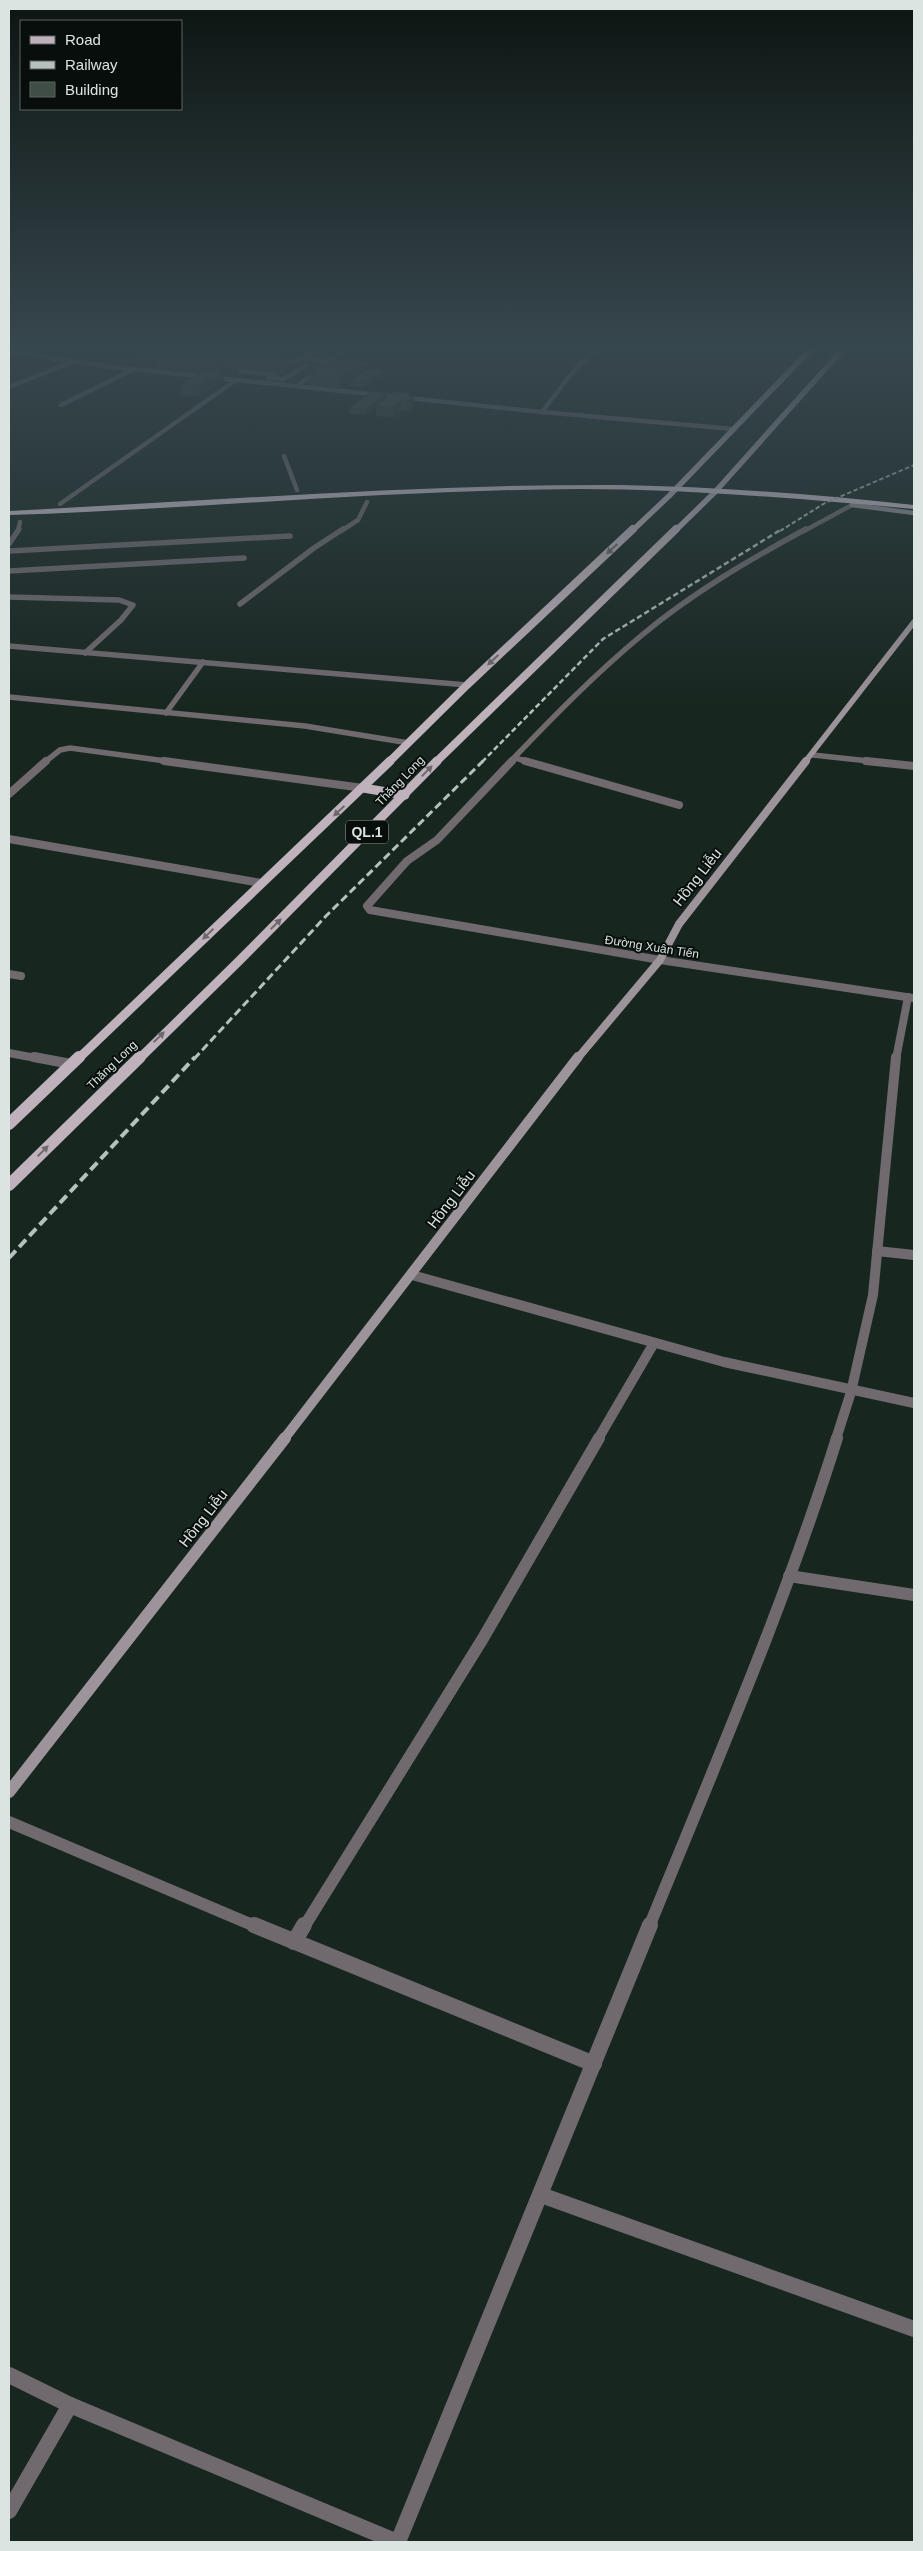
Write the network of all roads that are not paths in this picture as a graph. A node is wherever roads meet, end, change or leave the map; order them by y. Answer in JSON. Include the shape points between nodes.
{"nodes":[{"id":1,"x":111,"y":468,"type":"edge"},
{"id":2,"x":289,"y":468,"type":"edge"},
{"id":3,"x":690,"y":468,"type":"edge"},
{"id":4,"x":733,"y":468,"type":"edge"},
{"id":5,"x":614,"y":478,"type":"dead end"},
{"id":6,"x":679,"y":478,"type":"junction"},
{"id":7,"x":701,"y":479,"type":"dead end"},
{"id":8,"x":297,"y":490,"type":"junction"},
{"id":9,"x":715,"y":492,"type":"junction"},
{"id":10,"x":669,"y":496,"type":"junction"},
{"id":11,"x":368,"y":502,"type":"junction"},
{"id":12,"x":358,"y":503,"type":"dead end"},
{"id":13,"x":60,"y":504,"type":"junction"},
{"id":14,"x":9,"y":508,"type":"edge"},
{"id":15,"x":914,"y":508,"type":"edge"},
{"id":16,"x":914,"y":513,"type":"edge"},
{"id":17,"x":9,"y":514,"type":"edge"},
{"id":18,"x":20,"y":522,"type":"junction"},
{"id":19,"x":29,"y":522,"type":"dead end"},
{"id":20,"x":9,"y":523,"type":"edge"},
{"id":21,"x":290,"y":536,"type":"dead end"},
{"id":22,"x":9,"y":544,"type":"edge"},
{"id":23,"x":9,"y":551,"type":"edge"},
{"id":24,"x":244,"y":558,"type":"dead end"},
{"id":25,"x":9,"y":571,"type":"edge"},
{"id":26,"x":9,"y":597,"type":"edge"},
{"id":27,"x":240,"y":604,"type":"dead end"},
{"id":28,"x":914,"y":622,"type":"edge"},
{"id":29,"x":9,"y":646,"type":"edge"},
{"id":30,"x":85,"y":653,"type":"junction"},
{"id":31,"x":203,"y":662,"type":"junction"},
{"id":32,"x":467,"y":685,"type":"junction"},
{"id":33,"x":9,"y":697,"type":"edge"},
{"id":34,"x":166,"y":713,"type":"junction"},
{"id":35,"x":408,"y":743,"type":"junction"},
{"id":36,"x":813,"y":755,"type":"junction"},
{"id":37,"x":515,"y":758,"type":"junction"},
{"id":38,"x":914,"y":766,"type":"edge"},
{"id":39,"x":363,"y":788,"type":"junction"},
{"id":40,"x":9,"y":794,"type":"edge"},
{"id":41,"x":404,"y":795,"type":"junction"},
{"id":42,"x":680,"y":806,"type":"dead end"},
{"id":43,"x":9,"y":839,"type":"edge"},
{"id":44,"x":260,"y":883,"type":"junction"},
{"id":45,"x":660,"y":960,"type":"junction"},
{"id":46,"x":9,"y":974,"type":"edge"},
{"id":47,"x":21,"y":976,"type":"dead end"},
{"id":48,"x":911,"y":998,"type":"edge"},
{"id":49,"x":9,"y":1053,"type":"edge"},
{"id":50,"x":71,"y":1064,"type":"junction"},
{"id":51,"x":9,"y":1124,"type":"edge"},
{"id":52,"x":9,"y":1185,"type":"edge"},
{"id":53,"x":877,"y":1251,"type":"junction"},
{"id":54,"x":914,"y":1255,"type":"edge"},
{"id":55,"x":412,"y":1275,"type":"junction"},
{"id":56,"x":654,"y":1343,"type":"junction"},
{"id":57,"x":852,"y":1392,"type":"junction"},
{"id":58,"x":914,"y":1403,"type":"edge"},
{"id":59,"x":789,"y":1576,"type":"junction"},
{"id":60,"x":914,"y":1595,"type":"edge"},
{"id":61,"x":9,"y":1792,"type":"edge"},
{"id":62,"x":9,"y":1822,"type":"edge"},
{"id":63,"x":294,"y":1942,"type":"junction"},
{"id":64,"x":594,"y":2064,"type":"junction"},
{"id":65,"x":541,"y":2194,"type":"junction"},
{"id":66,"x":914,"y":2328,"type":"edge"},
{"id":67,"x":9,"y":2375,"type":"edge"},
{"id":68,"x":70,"y":2405,"type":"junction"},
{"id":69,"x":9,"y":2512,"type":"edge"},
{"id":70,"x":398,"y":2542,"type":"edge"}],
"edges":[{"from":1,"to":13,"type":"street"},
{"from":2,"to":8,"type":"street"},
{"from":3,"to":6,"type":"main road","number":"QL.1"},
{"from":4,"to":9,"type":"main road","name":"Thăng Long","number":"QL.1"},
{"from":5,"to":8,"type":"highway"},
{"from":6,"to":7,"type":"highway"},
{"from":6,"to":10,"type":"main road","name":"Thăng Long","number":"QL.1"},
{"from":8,"to":13,"type":"highway"},
{"from":9,"to":10,"type":"highway"},
{"from":41,"to":9,"type":"main road","name":"Thăng Long","number":"QL.1","one_way":true,"via":[[519,679]]},
{"from":10,"to":11,"type":"highway","via":[[509,496]]},
{"from":10,"to":32,"type":"main road","name":"Thăng Long","number":"QL.1","one_way":true},
{"from":11,"to":12,"type":"highway"},
{"from":11,"to":27,"type":"street","via":[[358,520],[314,548]]},
{"from":13,"to":14,"type":"highway"},
{"from":15,"to":17,"type":"highway","via":[[800,496],[577,487],[415,491]]},
{"from":16,"to":37,"type":"street","via":[[852,505],[762,552],[678,607],[612,660]]},
{"from":18,"to":19,"type":"highway"},
{"from":18,"to":20,"type":"highway"},
{"from":18,"to":22,"type":"street","via":[[20,528]]},
{"from":21,"to":23,"type":"street"},
{"from":24,"to":25,"type":"street"},
{"from":26,"to":30,"type":"street","via":[[132,603],[121,620]]},
{"from":28,"to":36,"type":"street","name":"Hồng Liễu"},
{"from":29,"to":30,"type":"street"},
{"from":30,"to":31,"type":"street"},
{"from":31,"to":32,"type":"street"},
{"from":31,"to":34,"type":"street"},
{"from":32,"to":35,"type":"main road","name":"Thăng Long","number":"QL.1"},
{"from":33,"to":34,"type":"street"},
{"from":34,"to":35,"type":"street","via":[[305,726]]},
{"from":35,"to":39,"type":"main road","name":"Thăng Long","number":"QL.1"},
{"from":36,"to":38,"type":"street"},
{"from":36,"to":45,"type":"street","name":"Hồng Liễu","via":[[679,924]]},
{"from":37,"to":42,"type":"street"},
{"from":37,"to":45,"type":"street","name":"Đường Xuân Tiến","via":[[437,840],[407,861],[368,906],[370,910]]},
{"from":39,"to":40,"type":"street","via":[[70,748],[53,755]]},
{"from":39,"to":41,"type":"main road"},
{"from":39,"to":44,"type":"main road","name":"Thăng Long","number":"QL.1","one_way":true},
{"from":52,"to":41,"type":"main road","name":"Thăng Long","number":"QL.1","one_way":true},
{"from":43,"to":44,"type":"street"},
{"from":44,"to":50,"type":"main road","name":"Thăng Long","number":"QL.1","one_way":true},
{"from":45,"to":48,"type":"street","name":"Đường Xuân Tiến"},
{"from":45,"to":55,"type":"street","name":"Hồng Liễu","via":[[599,1030]]},
{"from":46,"to":47,"type":"street"},
{"from":48,"to":53,"type":"street","via":[[898,1040]]},
{"from":49,"to":50,"type":"street"},
{"from":50,"to":51,"type":"main road","name":"Thăng Long","number":"QL.1"},
{"from":53,"to":54,"type":"street"},
{"from":53,"to":57,"type":"street","via":[[867,1330]]},
{"from":55,"to":56,"type":"street"},
{"from":55,"to":61,"type":"street","name":"Hồng Liễu"},
{"from":56,"to":57,"type":"street"},
{"from":56,"to":63,"type":"street","via":[[482,1640]]},
{"from":57,"to":58,"type":"street"},
{"from":57,"to":59,"type":"street"},
{"from":59,"to":60,"type":"street"},
{"from":59,"to":64,"type":"street"},
{"from":62,"to":63,"type":"street"},
{"from":63,"to":64,"type":"street"},
{"from":64,"to":65,"type":"street"},
{"from":65,"to":66,"type":"street"},
{"from":65,"to":70,"type":"street"},
{"from":67,"to":68,"type":"street"},
{"from":68,"to":69,"type":"street"},
{"from":68,"to":70,"type":"street"}]}
